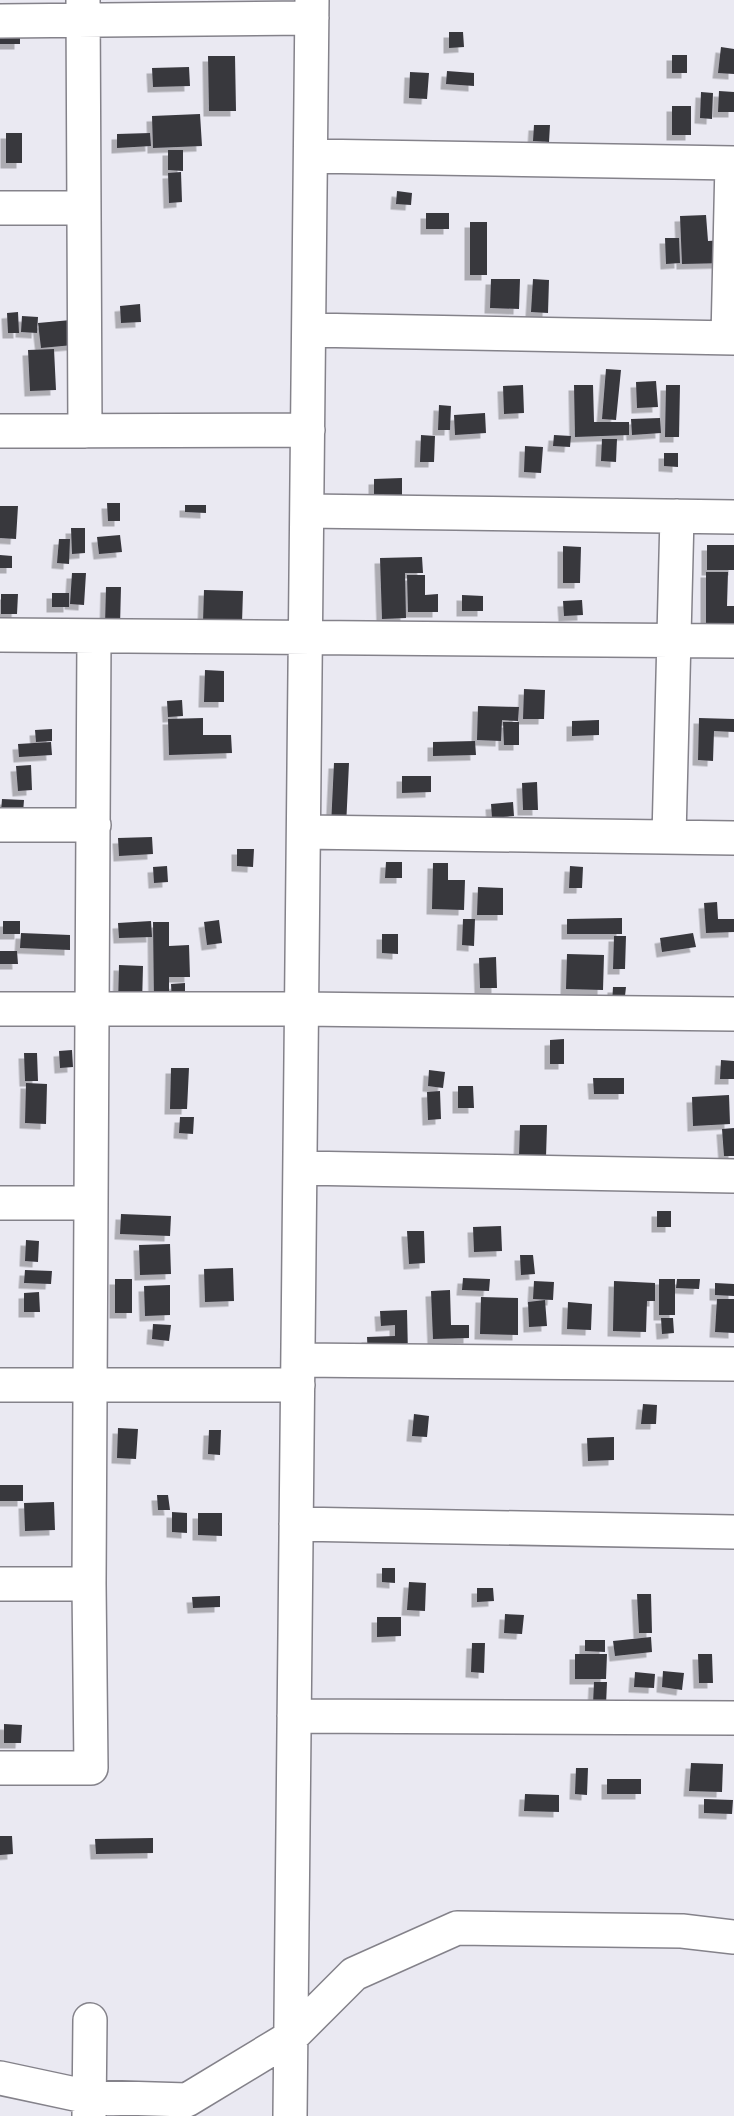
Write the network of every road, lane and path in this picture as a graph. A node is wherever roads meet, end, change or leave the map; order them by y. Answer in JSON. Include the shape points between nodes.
{"nodes":[{"id":1,"x":312,"y":9,"type":"edge"},
{"id":2,"x":83,"y":10,"type":"edge"},
{"id":3,"x":0,"y":21,"type":"edge"},
{"id":4,"x":311,"y":156,"type":"junction"},
{"id":5,"x":733,"y":163,"type":"edge"},
{"id":6,"x":0,"y":208,"type":"edge"},
{"id":7,"x":84,"y":208,"type":"junction"},
{"id":8,"x":309,"y":330,"type":"junction"},
{"id":9,"x":731,"y":338,"type":"edge"},
{"id":10,"x":308,"y":430,"type":"junction"},
{"id":11,"x":0,"y":431,"type":"edge"},
{"id":12,"x":85,"y":431,"type":"junction"},
{"id":13,"x":307,"y":511,"type":"junction"},
{"id":14,"x":677,"y":516,"type":"junction"},
{"id":15,"x":734,"y":517,"type":"edge"},
{"id":16,"x":0,"y":635,"type":"edge"},
{"id":17,"x":94,"y":636,"type":"junction"},
{"id":18,"x":306,"y":638,"type":"junction"},
{"id":19,"x":674,"y":641,"type":"junction"},
{"id":20,"x":734,"y":641,"type":"edge"},
{"id":21,"x":0,"y":825,"type":"edge"},
{"id":22,"x":93,"y":825,"type":"junction"},
{"id":23,"x":304,"y":832,"type":"junction"},
{"id":24,"x":669,"y":837,"type":"junction"},
{"id":25,"x":734,"y":838,"type":"edge"},
{"id":26,"x":92,"y":1009,"type":"junction"},
{"id":27,"x":302,"y":1009,"type":"junction"},
{"id":28,"x":0,"y":1010,"type":"edge"},
{"id":29,"x":734,"y":1014,"type":"edge"},
{"id":30,"x":300,"y":1168,"type":"junction"},
{"id":31,"x":734,"y":1176,"type":"edge"},
{"id":32,"x":0,"y":1203,"type":"edge"},
{"id":33,"x":91,"y":1203,"type":"junction"},
{"id":34,"x":734,"y":1364,"type":"edge"},
{"id":35,"x":298,"y":1372,"type":"junction"},
{"id":36,"x":0,"y":1385,"type":"edge"},
{"id":37,"x":90,"y":1385,"type":"junction"},
{"id":38,"x":296,"y":1524,"type":"junction"},
{"id":39,"x":734,"y":1532,"type":"edge"},
{"id":40,"x":0,"y":1584,"type":"edge"},
{"id":41,"x":89,"y":1584,"type":"junction"},
{"id":42,"x":294,"y":1716,"type":"junction"},
{"id":43,"x":734,"y":1718,"type":"edge"},
{"id":44,"x":0,"y":1768,"type":"edge"},
{"id":45,"x":734,"y":1937,"type":"edge"},
{"id":46,"x":90,"y":2020,"type":"dead end"},
{"id":47,"x":291,"y":2037,"type":"junction"},
{"id":48,"x":0,"y":2078,"type":"edge"},
{"id":49,"x":89,"y":2106,"type":"edge"},
{"id":50,"x":290,"y":2116,"type":"edge"}],
"edges":[{"from":1,"to":2,"type":"street"},
{"from":1,"to":4,"type":"street"},
{"from":2,"to":3,"type":"street"},
{"from":2,"to":7,"type":"street"},
{"from":4,"to":5,"type":"street"},
{"from":4,"to":8,"type":"street"},
{"from":5,"to":9,"type":"street"},
{"from":6,"to":7,"type":"street"},
{"from":7,"to":12,"type":"street"},
{"from":8,"to":9,"type":"street"},
{"from":8,"to":10,"type":"street"},
{"from":10,"to":12,"type":"street"},
{"from":10,"to":13,"type":"street"},
{"from":11,"to":12,"type":"street"},
{"from":13,"to":14,"type":"street"},
{"from":13,"to":18,"type":"street"},
{"from":14,"to":15,"type":"street"},
{"from":14,"to":19,"type":"street"},
{"from":16,"to":17,"type":"street"},
{"from":17,"to":18,"type":"street"},
{"from":17,"to":22,"type":"street"},
{"from":18,"to":19,"type":"street"},
{"from":18,"to":23,"type":"street"},
{"from":19,"to":20,"type":"street"},
{"from":19,"to":24,"type":"street"},
{"from":21,"to":22,"type":"street"},
{"from":22,"to":26,"type":"street"},
{"from":23,"to":24,"type":"street"},
{"from":23,"to":27,"type":"street"},
{"from":24,"to":25,"type":"street"},
{"from":26,"to":27,"type":"street"},
{"from":26,"to":28,"type":"street"},
{"from":26,"to":33,"type":"street"},
{"from":27,"to":29,"type":"street"},
{"from":27,"to":30,"type":"street"},
{"from":30,"to":31,"type":"street"},
{"from":30,"to":35,"type":"street"},
{"from":32,"to":33,"type":"street"},
{"from":33,"to":37,"type":"street"},
{"from":34,"to":35,"type":"street"},
{"from":35,"to":37,"type":"street"},
{"from":35,"to":38,"type":"street"},
{"from":36,"to":37,"type":"street"},
{"from":37,"to":41,"type":"street"},
{"from":38,"to":39,"type":"street"},
{"from":38,"to":42,"type":"street"},
{"from":40,"to":41,"type":"street"},
{"from":41,"to":44,"type":"street","via":[[91,1768]]},
{"from":42,"to":43,"type":"street"},
{"from":42,"to":47,"type":"street"},
{"from":45,"to":47,"type":"street","via":[[682,1931],[457,1928],[354,1974]]},
{"from":46,"to":49,"type":"street"},
{"from":47,"to":49,"type":"street","via":[[187,2100]]},
{"from":47,"to":50,"type":"street"},
{"from":48,"to":49,"type":"street"}]}
